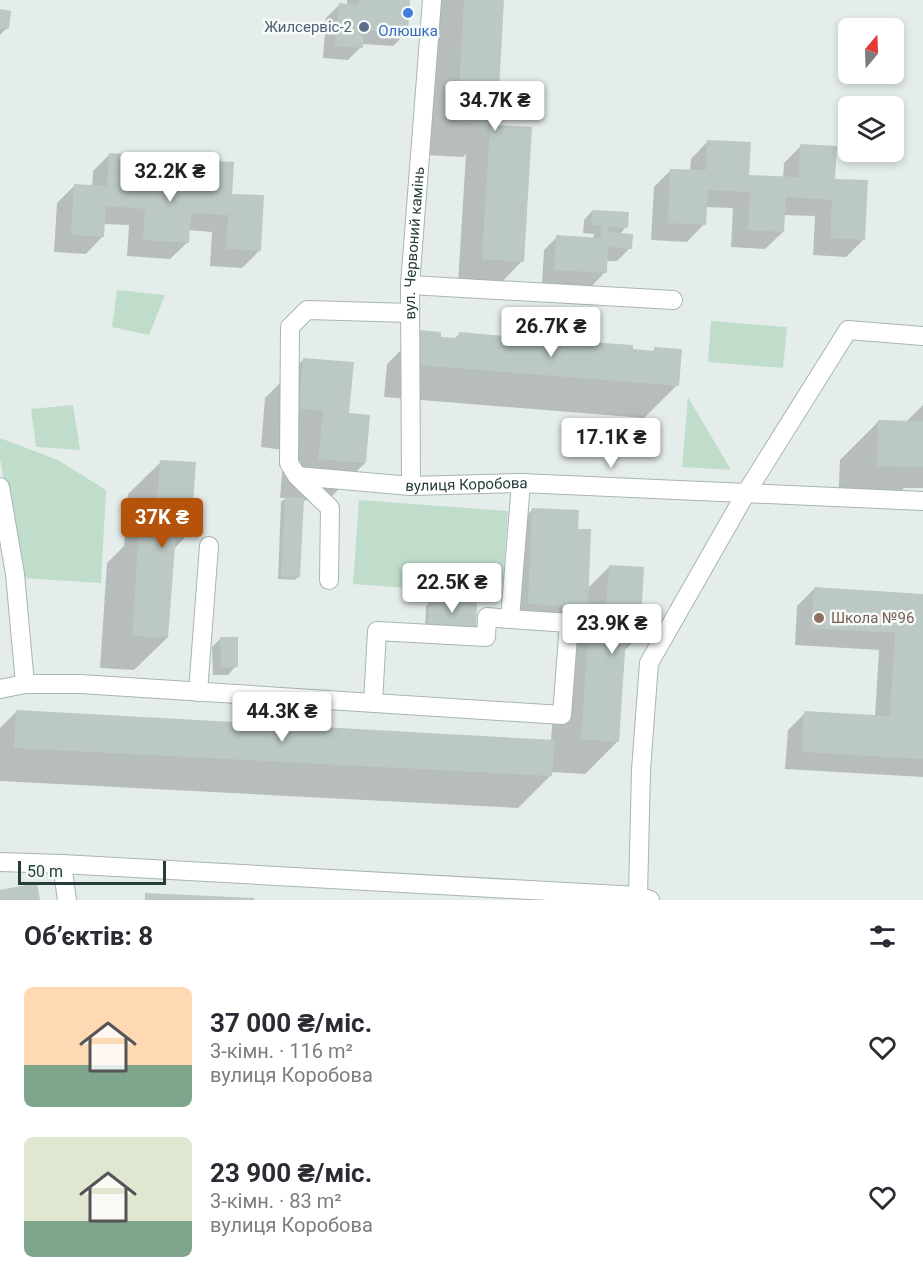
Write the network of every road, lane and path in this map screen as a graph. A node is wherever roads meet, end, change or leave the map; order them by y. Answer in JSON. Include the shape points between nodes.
{"nodes":[{"id":1,"x":432,"y":0,"type":"edge"},
{"id":2,"x":410,"y":285,"type":"junction"},
{"id":3,"x":673,"y":300,"type":"dead end"},
{"id":4,"x":410,"y":314,"type":"junction"},
{"id":5,"x":923,"y":336,"type":"edge"},
{"id":6,"x":297,"y":476,"type":"junction"},
{"id":7,"x":522,"y":483,"type":"junction"},
{"id":8,"x":411,"y":486,"type":"junction"},
{"id":9,"x":0,"y":487,"type":"edge"},
{"id":10,"x":746,"y":493,"type":"junction"},
{"id":11,"x":923,"y":501,"type":"edge"},
{"id":12,"x":209,"y":546,"type":"dead end"},
{"id":13,"x":329,"y":580,"type":"dead end"},
{"id":14,"x":510,"y":619,"type":"junction"},
{"id":15,"x":25,"y":684,"type":"junction"},
{"id":16,"x":0,"y":689,"type":"edge"},
{"id":17,"x":198,"y":692,"type":"junction"},
{"id":18,"x":373,"y":703,"type":"junction"},
{"id":19,"x":0,"y":862,"type":"edge"},
{"id":20,"x":62,"y":864,"type":"junction"},
{"id":21,"x":644,"y":898,"type":"edge"},
{"id":22,"x":67,"y":900,"type":"edge"}],
"edges":[{"from":1,"to":2,"type":"street","name":"вул. Червоний камінь"},
{"from":2,"to":3,"type":"street"},
{"from":2,"to":4,"type":"street","name":"вул. Червоний камінь"},
{"from":4,"to":6,"type":"street","via":[[307,310],[290,327],[290,463]]},
{"from":4,"to":8,"type":"street","name":"вул. Червоний камінь"},
{"from":5,"to":10,"type":"street","via":[[848,330]]},
{"from":6,"to":8,"type":"street","name":"вулиця Коробова"},
{"from":6,"to":13,"type":"street","via":[[330,508]]},
{"from":7,"to":8,"type":"street","name":"вулиця Коробова"},
{"from":7,"to":10,"type":"street","name":"вулиця Коробова"},
{"from":7,"to":14,"type":"street"},
{"from":9,"to":15,"type":"street","via":[[15,574]]},
{"from":10,"to":11,"type":"street","name":"вулиця Коробова"},
{"from":10,"to":21,"type":"street","via":[[649,663],[641,770]]},
{"from":12,"to":17,"type":"street"},
{"from":14,"to":18,"type":"street","via":[[487,617],[486,637],[377,631]]},
{"from":14,"to":18,"type":"street","via":[[569,623],[562,715]]},
{"from":15,"to":16,"type":"street"},
{"from":15,"to":17,"type":"street"},
{"from":17,"to":18,"type":"street"},
{"from":19,"to":20,"type":"street"},
{"from":20,"to":21,"type":"street"},
{"from":20,"to":22,"type":"street"}]}
